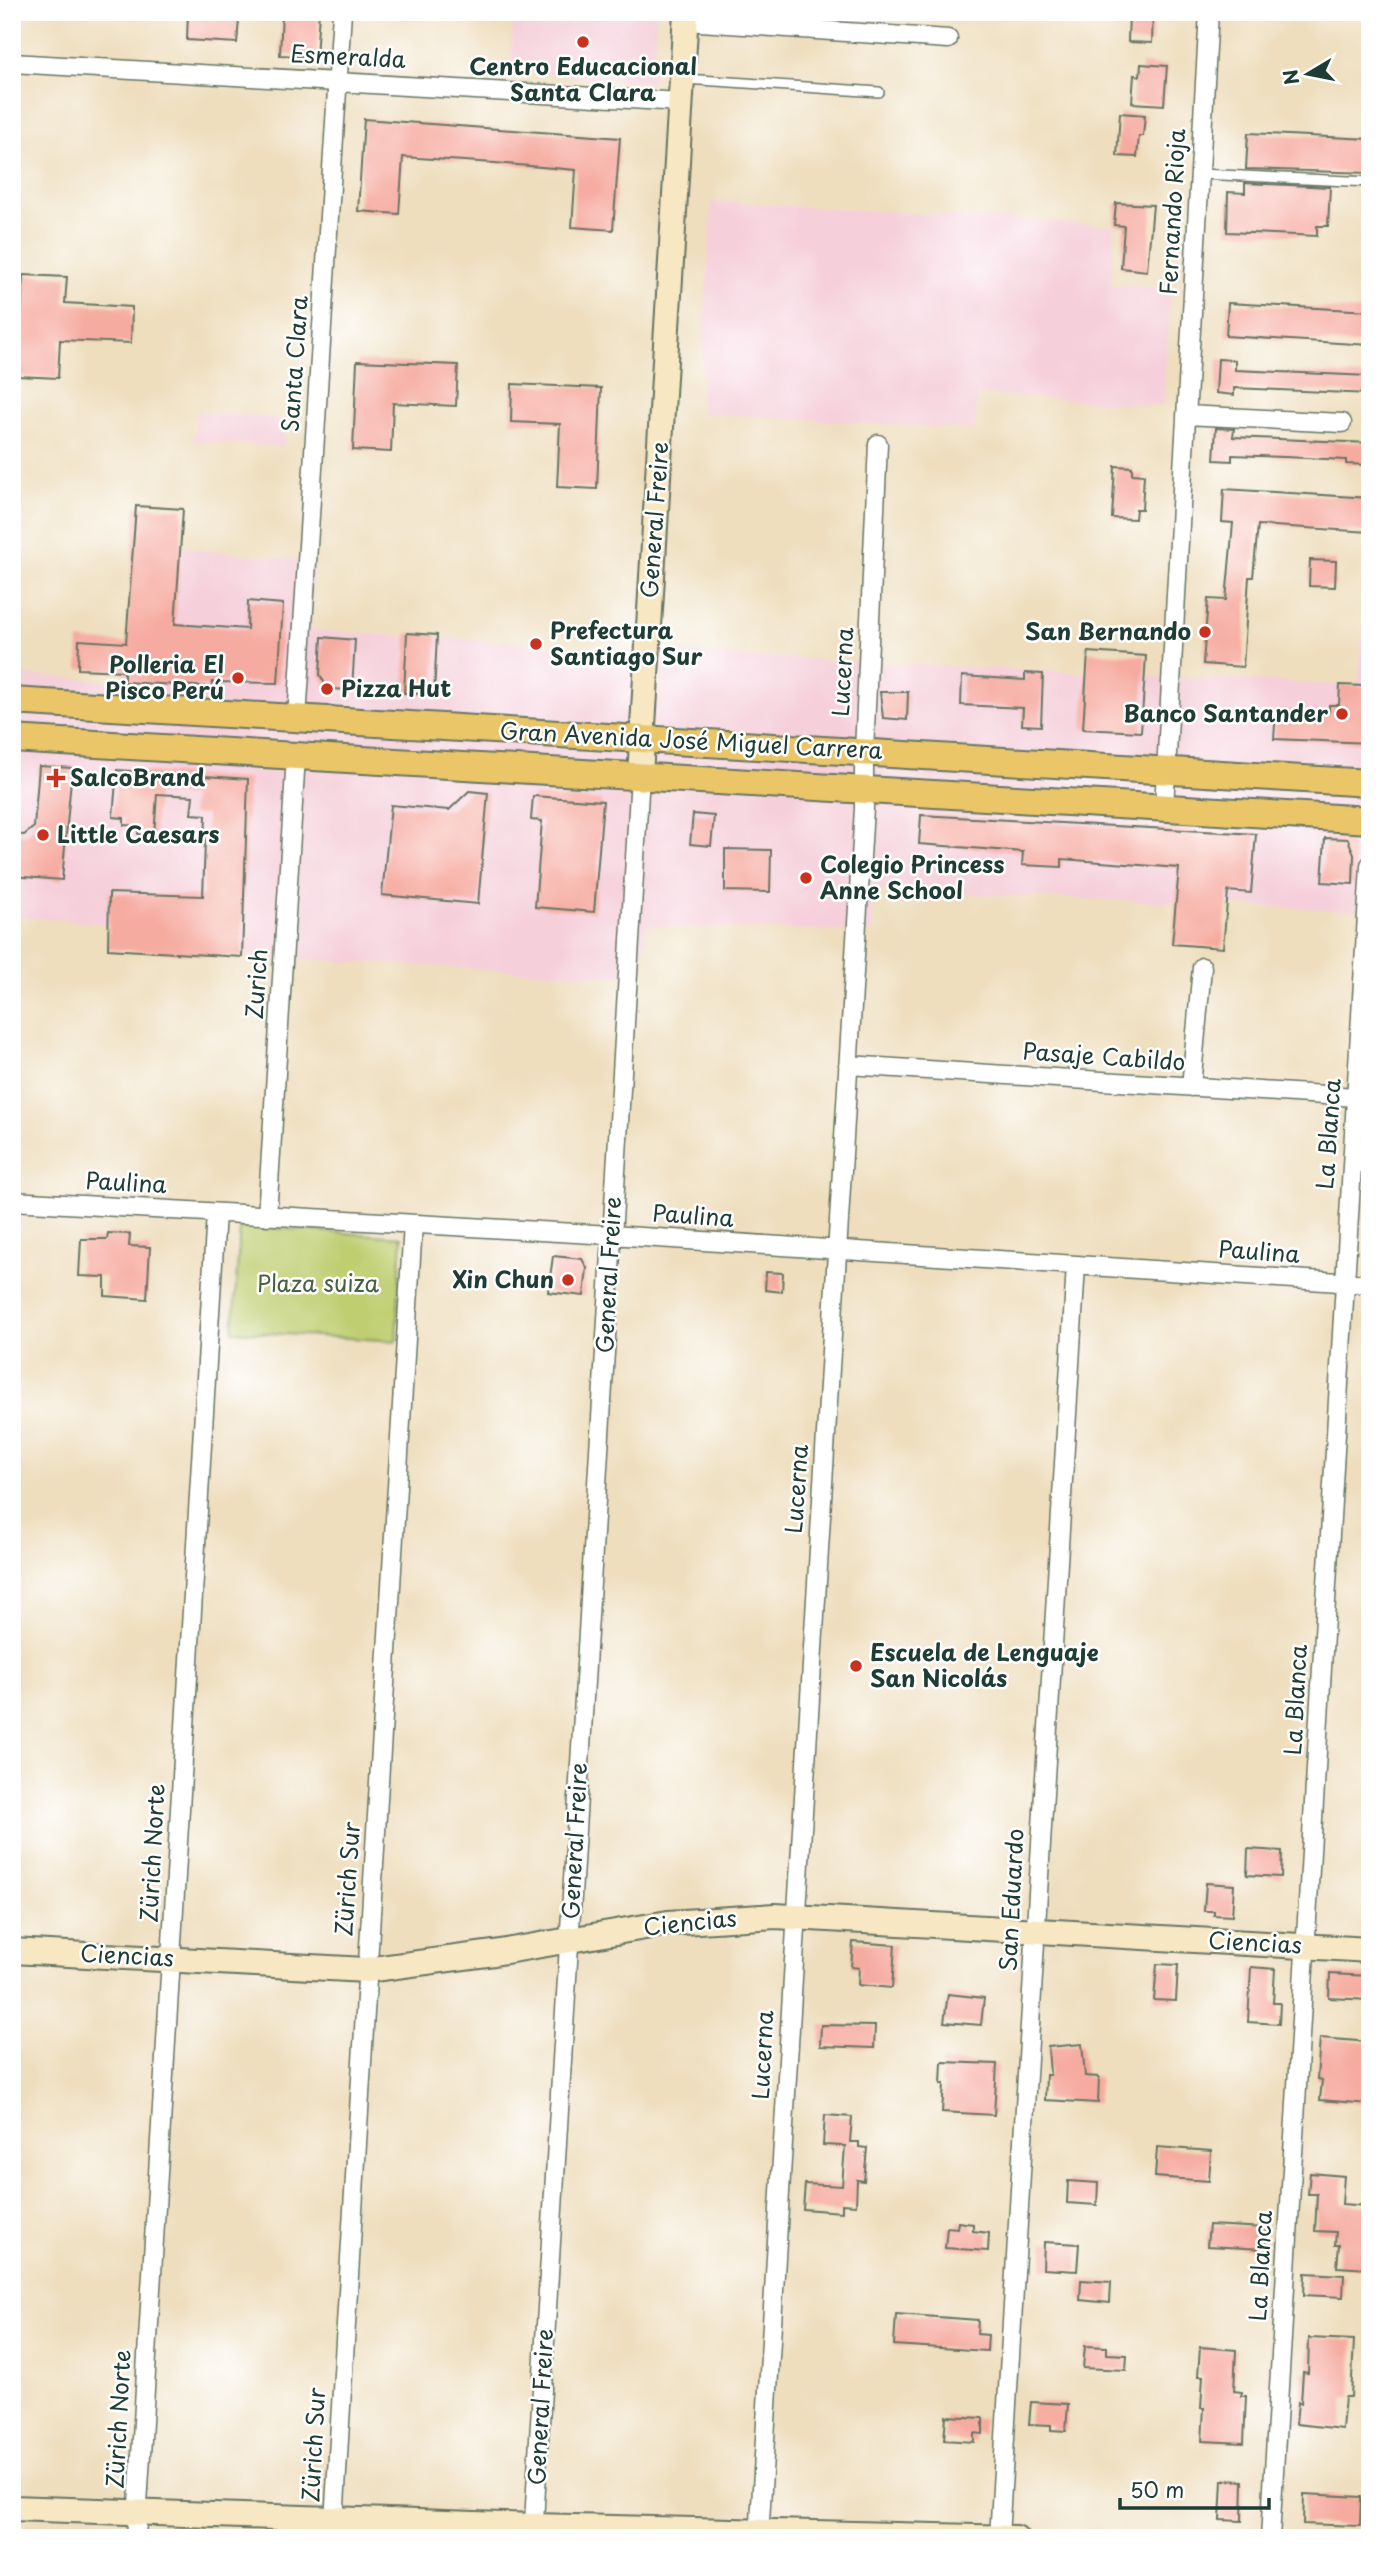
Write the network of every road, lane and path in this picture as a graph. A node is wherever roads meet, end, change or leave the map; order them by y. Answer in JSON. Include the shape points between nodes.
{"nodes":[{"id":1,"x":342,"y":12,"type":"edge"},
{"id":2,"x":1209,"y":12,"type":"edge"},
{"id":3,"x":686,"y":16,"type":"edge"},
{"id":4,"x":948,"y":40,"type":"dead end"},
{"id":5,"x":12,"y":63,"type":"edge"},
{"id":6,"x":338,"y":81,"type":"junction"},
{"id":7,"x":682,"y":91,"type":"junction"},
{"id":8,"x":878,"y":92,"type":"dead end"},
{"id":9,"x":1200,"y":174,"type":"junction"},
{"id":10,"x":1370,"y":182,"type":"edge"},
{"id":11,"x":1186,"y":415,"type":"junction"},
{"id":12,"x":1342,"y":423,"type":"dead end"},
{"id":13,"x":878,"y":444,"type":"dead end"},
{"id":14,"x":12,"y":701,"type":"edge"},
{"id":15,"x":298,"y":719,"type":"junction"},
{"id":16,"x":642,"y":738,"type":"junction"},
{"id":17,"x":12,"y":739,"type":"edge"},
{"id":18,"x":863,"y":751,"type":"junction"},
{"id":19,"x":296,"y":756,"type":"junction"},
{"id":20,"x":1166,"y":770,"type":"junction"},
{"id":21,"x":640,"y":776,"type":"junction"},
{"id":22,"x":1370,"y":783,"type":"edge"},
{"id":23,"x":865,"y":789,"type":"junction"},
{"id":24,"x":1164,"y":807,"type":"junction"},
{"id":25,"x":1370,"y":820,"type":"edge"},
{"id":26,"x":1370,"y":865,"type":"edge"},
{"id":27,"x":1202,"y":967,"type":"dead end"},
{"id":28,"x":848,"y":1065,"type":"junction"},
{"id":29,"x":1191,"y":1087,"type":"junction"},
{"id":30,"x":1356,"y":1097,"type":"junction"},
{"id":31,"x":12,"y":1201,"type":"edge"},
{"id":32,"x":216,"y":1213,"type":"junction"},
{"id":33,"x":267,"y":1216,"type":"junction"},
{"id":34,"x":413,"y":1224,"type":"junction"},
{"id":35,"x":611,"y":1236,"type":"junction"},
{"id":36,"x":837,"y":1250,"type":"junction"},
{"id":37,"x":1076,"y":1265,"type":"junction"},
{"id":38,"x":1345,"y":1283,"type":"junction"},
{"id":39,"x":1370,"y":1284,"type":"edge"},
{"id":40,"x":796,"y":1916,"type":"junction"},
{"id":41,"x":1035,"y":1930,"type":"junction"},
{"id":42,"x":570,"y":1939,"type":"junction"},
{"id":43,"x":1306,"y":1946,"type":"junction"},
{"id":44,"x":1370,"y":1950,"type":"edge"},
{"id":45,"x":12,"y":1951,"type":"edge"},
{"id":46,"x":171,"y":1958,"type":"junction"},
{"id":47,"x":366,"y":1970,"type":"junction"},
{"id":48,"x":12,"y":2508,"type":"edge"},
{"id":49,"x":138,"y":2512,"type":"junction"},
{"id":50,"x":334,"y":2528,"type":"edge"},
{"id":51,"x":534,"y":2532,"type":"edge"},
{"id":52,"x":759,"y":2535,"type":"edge"},
{"id":53,"x":999,"y":2537,"type":"edge"},
{"id":54,"x":136,"y":2538,"type":"edge"},
{"id":55,"x":1016,"y":2538,"type":"edge"},
{"id":56,"x":1270,"y":2538,"type":"edge"}],
"edges":[{"from":1,"to":6,"type":"street","name":"Santa Clara"},
{"from":2,"to":9,"type":"street","name":"Fernando Rioja"},
{"from":3,"to":4,"type":"street"},
{"from":3,"to":7,"type":"street","name":"General Freire"},
{"from":5,"to":6,"type":"street","name":"Esmeralda"},
{"from":6,"to":7,"type":"street","name":"Esmeralda"},
{"from":6,"to":15,"type":"street","name":"Santa Clara"},
{"from":7,"to":8,"type":"lane"},
{"from":7,"to":16,"type":"street","name":"General Freire"},
{"from":9,"to":10,"type":"lane"},
{"from":9,"to":11,"type":"street","name":"Fernando Rioja"},
{"from":11,"to":12,"type":"street"},
{"from":11,"to":20,"type":"street","name":"Fernando Rioja"},
{"from":13,"to":18,"type":"street","name":"Lucerna"},
{"from":14,"to":15,"type":"main road","name":"Gran Avenida José Miguel Carrera"},
{"from":15,"to":16,"type":"main road","name":"Gran Avenida José Miguel Carrera"},
{"from":16,"to":18,"type":"main road","name":"Gran Avenida José Miguel Carrera"},
{"from":16,"to":21,"type":"street","name":"General Freire"},
{"from":17,"to":19,"type":"main road","name":"Gran Avenida José Miguel Carrera"},
{"from":18,"to":20,"type":"main road","name":"Gran Avenida José Miguel Carrera"},
{"from":18,"to":23,"type":"street","name":"Lucerna"},
{"from":19,"to":21,"type":"main road","name":"Gran Avenida José Miguel Carrera"},
{"from":19,"to":33,"type":"street","name":"Zurich"},
{"from":20,"to":22,"type":"main road","name":"Gran Avenida José Miguel Carrera"},
{"from":20,"to":24,"type":"street","name":"Fernando Rioja"},
{"from":21,"to":23,"type":"main road","name":"Gran Avenida José Miguel Carrera"},
{"from":21,"to":35,"type":"street","name":"General Freire"},
{"from":23,"to":24,"type":"main road","name":"Gran Avenida José Miguel Carrera"},
{"from":23,"to":28,"type":"street","name":"Lucerna"},
{"from":24,"to":25,"type":"main road","name":"Gran Avenida José Miguel Carrera"},
{"from":26,"to":30,"type":"street","name":"La Blanca"},
{"from":27,"to":29,"type":"street"},
{"from":28,"to":29,"type":"street","name":"Pasaje Cabildo"},
{"from":28,"to":36,"type":"street","name":"Lucerna"},
{"from":29,"to":30,"type":"street","name":"Pasaje Cabildo"},
{"from":30,"to":38,"type":"street","name":"La Blanca"},
{"from":31,"to":32,"type":"street","name":"Paulina"},
{"from":32,"to":33,"type":"street","name":"Paulina"},
{"from":32,"to":46,"type":"street","name":"Zürich Norte"},
{"from":33,"to":34,"type":"street","name":"Paulina"},
{"from":34,"to":35,"type":"street","name":"Paulina"},
{"from":34,"to":47,"type":"street","name":"Zürich Sur"},
{"from":35,"to":36,"type":"street","name":"Paulina"},
{"from":35,"to":42,"type":"street","name":"General Freire"},
{"from":36,"to":37,"type":"street","name":"Paulina"},
{"from":36,"to":40,"type":"street","name":"Lucerna"},
{"from":37,"to":38,"type":"street","name":"Paulina"},
{"from":37,"to":41,"type":"street","name":"San Eduardo"},
{"from":38,"to":39,"type":"street","name":"Paulina"},
{"from":38,"to":43,"type":"street","name":"La Blanca"},
{"from":40,"to":41,"type":"street","name":"Ciencias"},
{"from":40,"to":42,"type":"street","name":"Ciencias","via":[[695,1921]]},
{"from":40,"to":52,"type":"street","name":"Lucerna"},
{"from":41,"to":43,"type":"street","name":"Ciencias"},
{"from":41,"to":53,"type":"street","name":"San Eduardo"},
{"from":42,"to":47,"type":"street","name":"Ciencias"},
{"from":42,"to":51,"type":"street","name":"General Freire"},
{"from":43,"to":44,"type":"street","name":"Ciencias"},
{"from":43,"to":56,"type":"street","name":"La Blanca"},
{"from":45,"to":46,"type":"street","name":"Ciencias"},
{"from":46,"to":47,"type":"street","name":"Ciencias"},
{"from":46,"to":49,"type":"street","name":"Zürich Norte"},
{"from":47,"to":50,"type":"street","name":"Zürich Sur"},
{"from":48,"to":49,"type":"street"},
{"from":49,"to":50,"type":"street"},
{"from":49,"to":54,"type":"street","name":"Zürich Norte"},
{"from":50,"to":51,"type":"street"},
{"from":51,"to":52,"type":"street"},
{"from":52,"to":53,"type":"street"},
{"from":53,"to":55,"type":"street"}]}
